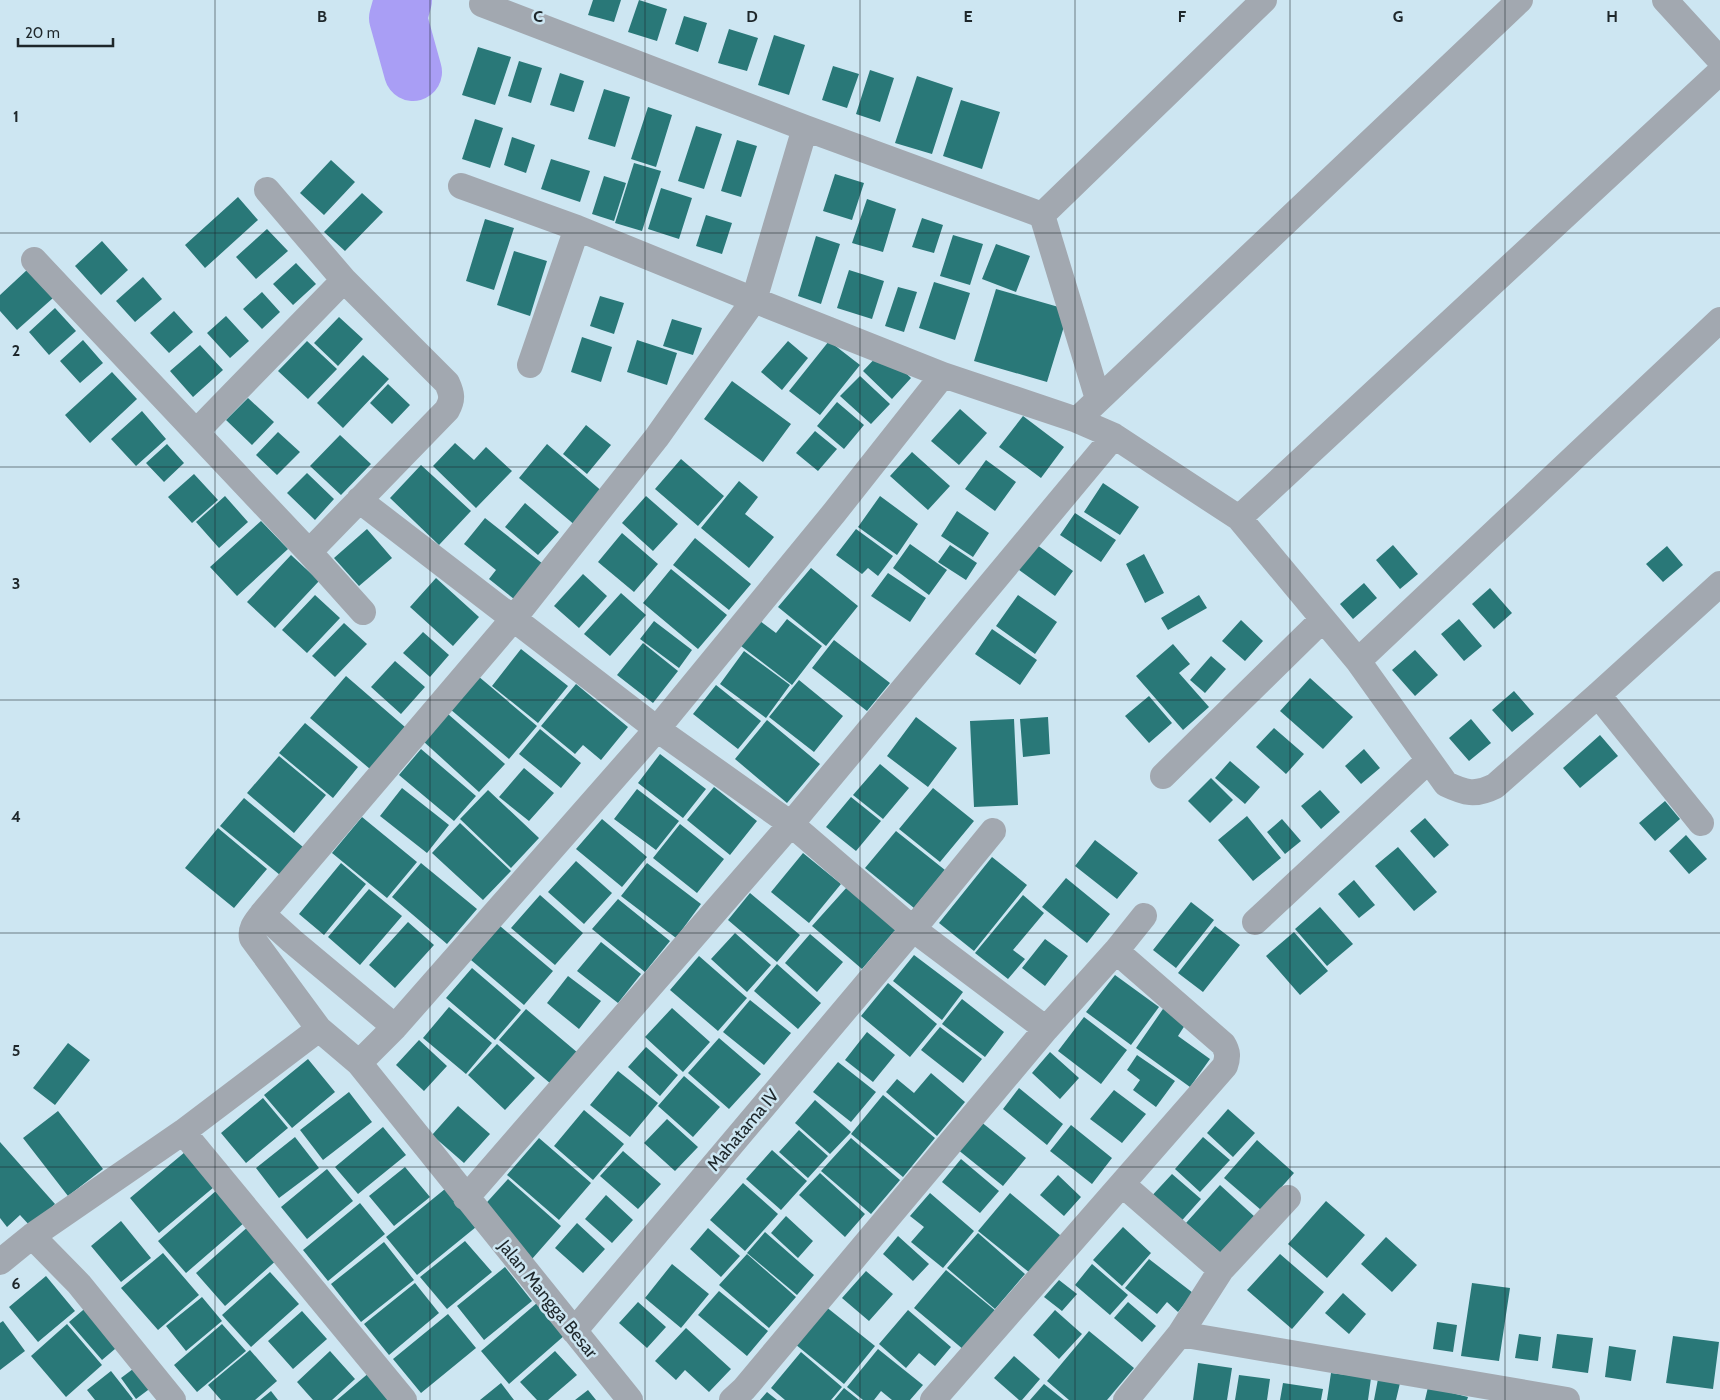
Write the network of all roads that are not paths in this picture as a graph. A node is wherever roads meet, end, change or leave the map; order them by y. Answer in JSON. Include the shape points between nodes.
{"nodes":[{"id":1,"x":1264,"y":0,"type":"edge"},
{"id":2,"x":1520,"y":0,"type":"edge"},
{"id":3,"x":1664,"y":0,"type":"edge"},
{"id":4,"x":482,"y":4,"type":"dead end"},
{"id":5,"x":1720,"y":60,"type":"edge"},
{"id":6,"x":1720,"y":72,"type":"edge"},
{"id":7,"x":804,"y":128,"type":"junction"},
{"id":8,"x":461,"y":186,"type":"dead end"},
{"id":9,"x":267,"y":190,"type":"dead end"},
{"id":10,"x":1042,"y":214,"type":"junction"},
{"id":11,"x":577,"y":228,"type":"junction"},
{"id":12,"x":34,"y":260,"type":"dead end"},
{"id":13,"x":344,"y":280,"type":"junction"},
{"id":14,"x":754,"y":300,"type":"junction"},
{"id":15,"x":1720,"y":320,"type":"edge"},
{"id":16,"x":530,"y":365,"type":"dead end"},
{"id":17,"x":943,"y":375,"type":"junction"},
{"id":18,"x":1098,"y":399,"type":"junction"},
{"id":19,"x":1077,"y":420,"type":"junction"},
{"id":20,"x":196,"y":432,"type":"junction"},
{"id":21,"x":1114,"y":436,"type":"junction"},
{"id":22,"x":359,"y":500,"type":"junction"},
{"id":23,"x":1239,"y":518,"type":"junction"},
{"id":24,"x":309,"y":552,"type":"junction"},
{"id":25,"x":1720,"y":584,"type":"edge"},
{"id":26,"x":363,"y":612,"type":"dead end"},
{"id":27,"x":514,"y":618,"type":"junction"},
{"id":28,"x":1323,"y":619,"type":"junction"},
{"id":29,"x":1358,"y":661,"type":"junction"},
{"id":30,"x":1598,"y":695,"type":"junction"},
{"id":31,"x":657,"y":729,"type":"junction"},
{"id":32,"x":1428,"y":761,"type":"junction"},
{"id":33,"x":1163,"y":776,"type":"dead end"},
{"id":34,"x":791,"y":824,"type":"junction"},
{"id":35,"x":1700,"y":824,"type":"dead end"},
{"id":36,"x":993,"y":831,"type":"dead end"},
{"id":37,"x":262,"y":914,"type":"junction"},
{"id":38,"x":1144,"y":916,"type":"dead end"},
{"id":39,"x":1256,"y":922,"type":"dead end"},
{"id":40,"x":913,"y":929,"type":"junction"},
{"id":41,"x":1116,"y":951,"type":"junction"},
{"id":42,"x":395,"y":1027,"type":"junction"},
{"id":43,"x":1046,"y":1029,"type":"junction"},
{"id":44,"x":319,"y":1030,"type":"junction"},
{"id":45,"x":359,"y":1063,"type":"junction"},
{"id":46,"x":183,"y":1132,"type":"junction"},
{"id":47,"x":1122,"y":1184,"type":"junction"},
{"id":48,"x":466,"y":1198,"type":"junction"},
{"id":49,"x":1288,"y":1198,"type":"dead end"},
{"id":50,"x":32,"y":1236,"type":"junction"},
{"id":51,"x":0,"y":1262,"type":"edge"},
{"id":52,"x":1221,"y":1270,"type":"junction"},
{"id":53,"x":574,"y":1331,"type":"junction"},
{"id":54,"x":1180,"y":1334,"type":"junction"},
{"id":55,"x":1156,"y":1364,"type":"junction"},
{"id":56,"x":173,"y":1400,"type":"edge"},
{"id":57,"x":404,"y":1400,"type":"edge"},
{"id":58,"x":630,"y":1400,"type":"edge"},
{"id":59,"x":732,"y":1400,"type":"edge"},
{"id":60,"x":933,"y":1400,"type":"edge"},
{"id":61,"x":1126,"y":1400,"type":"edge"},
{"id":62,"x":1150,"y":1400,"type":"edge"},
{"id":63,"x":1567,"y":1400,"type":"edge"}],
"edges":[{"from":1,"to":10,"type":"street"},
{"from":2,"to":18,"type":"street"},
{"from":3,"to":5,"type":"street"},
{"from":4,"to":7,"type":"street"},
{"from":6,"to":23,"type":"street"},
{"from":7,"to":10,"type":"street"},
{"from":7,"to":14,"type":"street","name":"Jalan Mangga Besar"},
{"from":8,"to":11,"type":"street"},
{"from":9,"to":13,"type":"street"},
{"from":10,"to":18,"type":"street"},
{"from":11,"to":14,"type":"street"},
{"from":11,"to":16,"type":"street"},
{"from":12,"to":20,"type":"street"},
{"from":13,"to":20,"type":"street"},
{"from":13,"to":22,"type":"street","via":[[447,384],[452,394],[447,410]]},
{"from":14,"to":17,"type":"street"},
{"from":14,"to":27,"type":"street","name":"Jalan Mangga Besar","via":[[657,437]]},
{"from":15,"to":29,"type":"street"},
{"from":17,"to":19,"type":"street"},
{"from":17,"to":31,"type":"street"},
{"from":18,"to":19,"type":"street"},
{"from":19,"to":21,"type":"street"},
{"from":20,"to":24,"type":"street"},
{"from":21,"to":23,"type":"street"},
{"from":21,"to":34,"type":"street"},
{"from":22,"to":24,"type":"street"},
{"from":22,"to":27,"type":"street"},
{"from":23,"to":28,"type":"street"},
{"from":24,"to":26,"type":"street"},
{"from":25,"to":30,"type":"street"},
{"from":27,"to":31,"type":"street"},
{"from":27,"to":37,"type":"street","name":"Jalan Mangga Besar"},
{"from":28,"to":29,"type":"street"},
{"from":28,"to":33,"type":"street"},
{"from":29,"to":32,"type":"street"},
{"from":30,"to":32,"type":"street","via":[[1495,786],[1483,792],[1469,793],[1446,784]]},
{"from":30,"to":35,"type":"street"},
{"from":31,"to":34,"type":"street"},
{"from":31,"to":42,"type":"street"},
{"from":32,"to":39,"type":"street"},
{"from":34,"to":40,"type":"street"},
{"from":34,"to":48,"type":"street"},
{"from":36,"to":40,"type":"street","name":"Mahatama IV"},
{"from":37,"to":42,"type":"street"},
{"from":37,"to":44,"type":"street","name":"Jalan Mangga Besar","via":[[253,925],[252,938]]},
{"from":38,"to":41,"type":"street"},
{"from":40,"to":43,"type":"street"},
{"from":40,"to":53,"type":"street","name":"Mahatama IV"},
{"from":41,"to":43,"type":"street"},
{"from":41,"to":47,"type":"street","via":[[1223,1044],[1227,1051],[1225,1066]]},
{"from":42,"to":45,"type":"street"},
{"from":43,"to":59,"type":"street"},
{"from":44,"to":45,"type":"street","name":"Jalan Mangga Besar"},
{"from":44,"to":46,"type":"street"},
{"from":45,"to":48,"type":"street","name":"Jalan Mangga Besar"},
{"from":46,"to":50,"type":"street"},
{"from":46,"to":57,"type":"street"},
{"from":47,"to":52,"type":"street"},
{"from":47,"to":60,"type":"street"},
{"from":48,"to":53,"type":"street","name":"Jalan Mangga Besar"},
{"from":49,"to":52,"type":"street"},
{"from":50,"to":51,"type":"street"},
{"from":50,"to":56,"type":"street","via":[[79,1284]]},
{"from":52,"to":54,"type":"street"},
{"from":53,"to":58,"type":"street","name":"Jalan Mangga Besar"},
{"from":54,"to":55,"type":"street"},
{"from":54,"to":63,"type":"street"},
{"from":55,"to":61,"type":"street"},
{"from":55,"to":62,"type":"street"}]}
